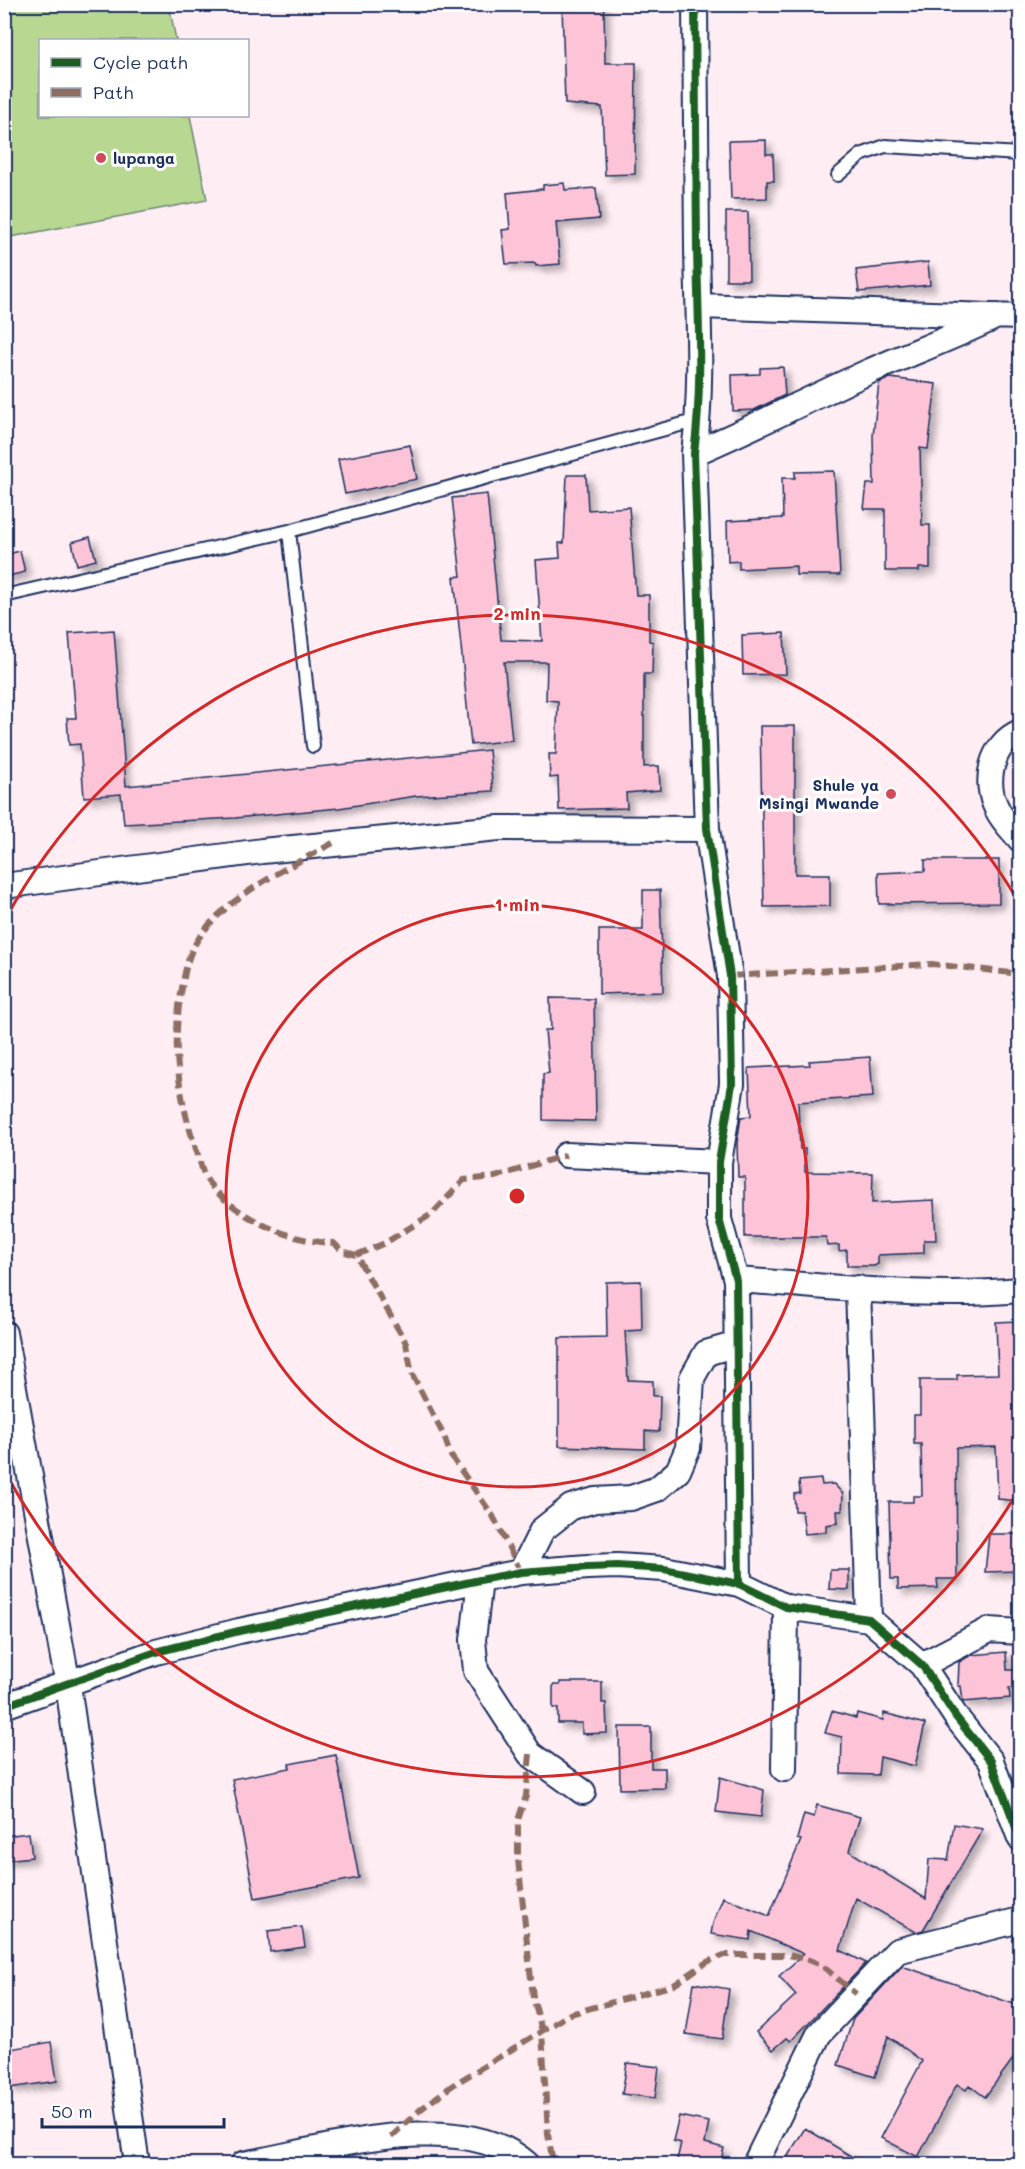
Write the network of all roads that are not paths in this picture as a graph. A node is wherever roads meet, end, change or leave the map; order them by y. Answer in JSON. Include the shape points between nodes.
{"nodes":[{"id":1,"x":695,"y":4,"type":"edge"},
{"id":2,"x":1020,"y":154,"type":"edge"},
{"id":3,"x":838,"y":175,"type":"dead end"},
{"id":4,"x":700,"y":306,"type":"junction"},
{"id":5,"x":1009,"y":316,"type":"edge"},
{"id":6,"x":698,"y":420,"type":"junction"},
{"id":7,"x":694,"y":453,"type":"junction"},
{"id":8,"x":289,"y":531,"type":"junction"},
{"id":9,"x":4,"y":596,"type":"edge"},
{"id":10,"x":1020,"y":732,"type":"edge"},
{"id":11,"x":313,"y":746,"type":"dead end"},
{"id":12,"x":707,"y":829,"type":"junction"},
{"id":13,"x":1020,"y":839,"type":"edge"},
{"id":14,"x":4,"y":886,"type":"edge"},
{"id":15,"x":566,"y":1155,"type":"dead end"},
{"id":16,"x":719,"y":1162,"type":"junction"},
{"id":17,"x":736,"y":1280,"type":"junction"},
{"id":18,"x":858,"y":1288,"type":"junction"},
{"id":19,"x":1020,"y":1290,"type":"edge"},
{"id":20,"x":4,"y":1333,"type":"edge"},
{"id":21,"x":737,"y":1344,"type":"junction"},
{"id":22,"x":521,"y":1572,"type":"junction"},
{"id":23,"x":480,"y":1580,"type":"junction"},
{"id":24,"x":739,"y":1584,"type":"junction"},
{"id":25,"x":786,"y":1607,"type":"junction"},
{"id":26,"x":869,"y":1619,"type":"junction"},
{"id":27,"x":1020,"y":1632,"type":"edge"},
{"id":28,"x":922,"y":1665,"type":"junction"},
{"id":29,"x":68,"y":1685,"type":"junction"},
{"id":30,"x":4,"y":1706,"type":"edge"},
{"id":31,"x":784,"y":1769,"type":"dead end"},
{"id":32,"x":583,"y":1792,"type":"dead end"},
{"id":33,"x":1020,"y":1838,"type":"edge"},
{"id":34,"x":1020,"y":1920,"type":"edge"},
{"id":35,"x":137,"y":2164,"type":"edge"},
{"id":36,"x":243,"y":2164,"type":"edge"},
{"id":37,"x":527,"y":2164,"type":"edge"},
{"id":38,"x":755,"y":2164,"type":"edge"}],
"edges":[{"from":1,"to":4,"type":"street"},
{"from":2,"to":3,"type":"lane","via":[[885,146],[861,155]]},
{"from":4,"to":5,"type":"street"},
{"from":4,"to":6,"type":"street"},
{"from":5,"to":7,"type":"street","via":[[871,370]]},
{"from":6,"to":7,"type":"street"},
{"from":6,"to":8,"type":"lane"},
{"from":7,"to":12,"type":"street"},
{"from":8,"to":9,"type":"lane"},
{"from":8,"to":11,"type":"lane"},
{"from":10,"to":13,"type":"street","via":[[1002,744],[994,756],[990,784],[996,808]]},
{"from":12,"to":14,"type":"street","via":[[488,829],[262,851]]},
{"from":12,"to":16,"type":"street","via":[[730,976],[732,1084]]},
{"from":15,"to":16,"type":"street"},
{"from":16,"to":17,"type":"street","via":[[719,1219]]},
{"from":17,"to":18,"type":"street"},
{"from":17,"to":21,"type":"street"},
{"from":18,"to":19,"type":"street","via":[[976,1294]]},
{"from":18,"to":26,"type":"street"},
{"from":20,"to":29,"type":"street"},
{"from":21,"to":22,"type":"street","via":[[706,1353],[692,1378],[688,1448],[678,1471],[657,1489],[631,1498],[595,1500],[571,1507],[542,1530]]},
{"from":21,"to":24,"type":"street"},
{"from":22,"to":23,"type":"street"},
{"from":22,"to":24,"type":"street","via":[[617,1566],[696,1574]]},
{"from":23,"to":29,"type":"street","via":[[156,1652]]},
{"from":23,"to":32,"type":"street","via":[[473,1640],[476,1671],[531,1754]]},
{"from":24,"to":25,"type":"street"},
{"from":25,"to":26,"type":"street"},
{"from":25,"to":31,"type":"street"},
{"from":26,"to":28,"type":"street"},
{"from":27,"to":28,"type":"street","via":[[989,1630]]},
{"from":28,"to":33,"type":"street","via":[[992,1761]]},
{"from":29,"to":30,"type":"street"},
{"from":29,"to":35,"type":"street"},
{"from":34,"to":38,"type":"street","via":[[897,1951],[819,2034]]},
{"from":36,"to":37,"type":"street","via":[[391,2137],[430,2134],[475,2138],[512,2152]]}]}
